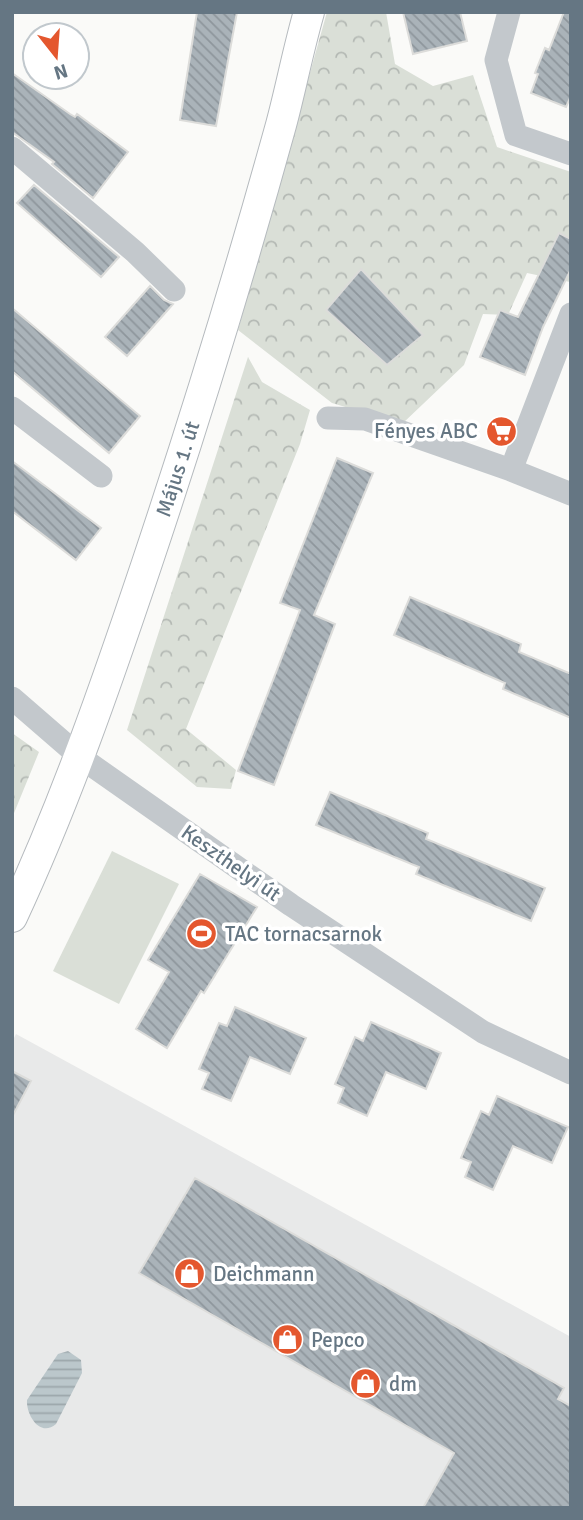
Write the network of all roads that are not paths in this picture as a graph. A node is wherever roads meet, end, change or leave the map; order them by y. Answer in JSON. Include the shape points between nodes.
{"nodes":[{"id":1,"x":309,"y":12,"type":"edge"},
{"id":2,"x":509,"y":12,"type":"edge"},
{"id":3,"x":12,"y":148,"type":"edge"},
{"id":4,"x":571,"y":154,"type":"edge"},
{"id":5,"x":174,"y":290,"type":"dead end"},
{"id":6,"x":571,"y":314,"type":"edge"},
{"id":7,"x":12,"y":408,"type":"edge"},
{"id":8,"x":328,"y":418,"type":"dead end"},
{"id":9,"x":511,"y":470,"type":"junction"},
{"id":10,"x":101,"y":476,"type":"dead end"},
{"id":11,"x":571,"y":495,"type":"edge"},
{"id":12,"x":12,"y":698,"type":"edge"},
{"id":13,"x":80,"y":757,"type":"junction"},
{"id":14,"x":12,"y":917,"type":"edge"},
{"id":15,"x":571,"y":1073,"type":"edge"}],
"edges":[{"from":1,"to":13,"type":"main road","name":"Május 1. út","via":[[220,336]]},
{"from":2,"to":4,"type":"street","via":[[496,60],[516,135]]},
{"from":3,"to":5,"type":"street"},
{"from":6,"to":9,"type":"street"},
{"from":7,"to":10,"type":"street"},
{"from":8,"to":9,"type":"street","via":[[365,419]]},
{"from":9,"to":11,"type":"street"},
{"from":12,"to":13,"type":"street","name":"Keszthelyi út"},
{"from":13,"to":14,"type":"main road","name":"Május 1. út"},
{"from":13,"to":15,"type":"street","name":"Keszthelyi út","via":[[483,1032]]}]}
